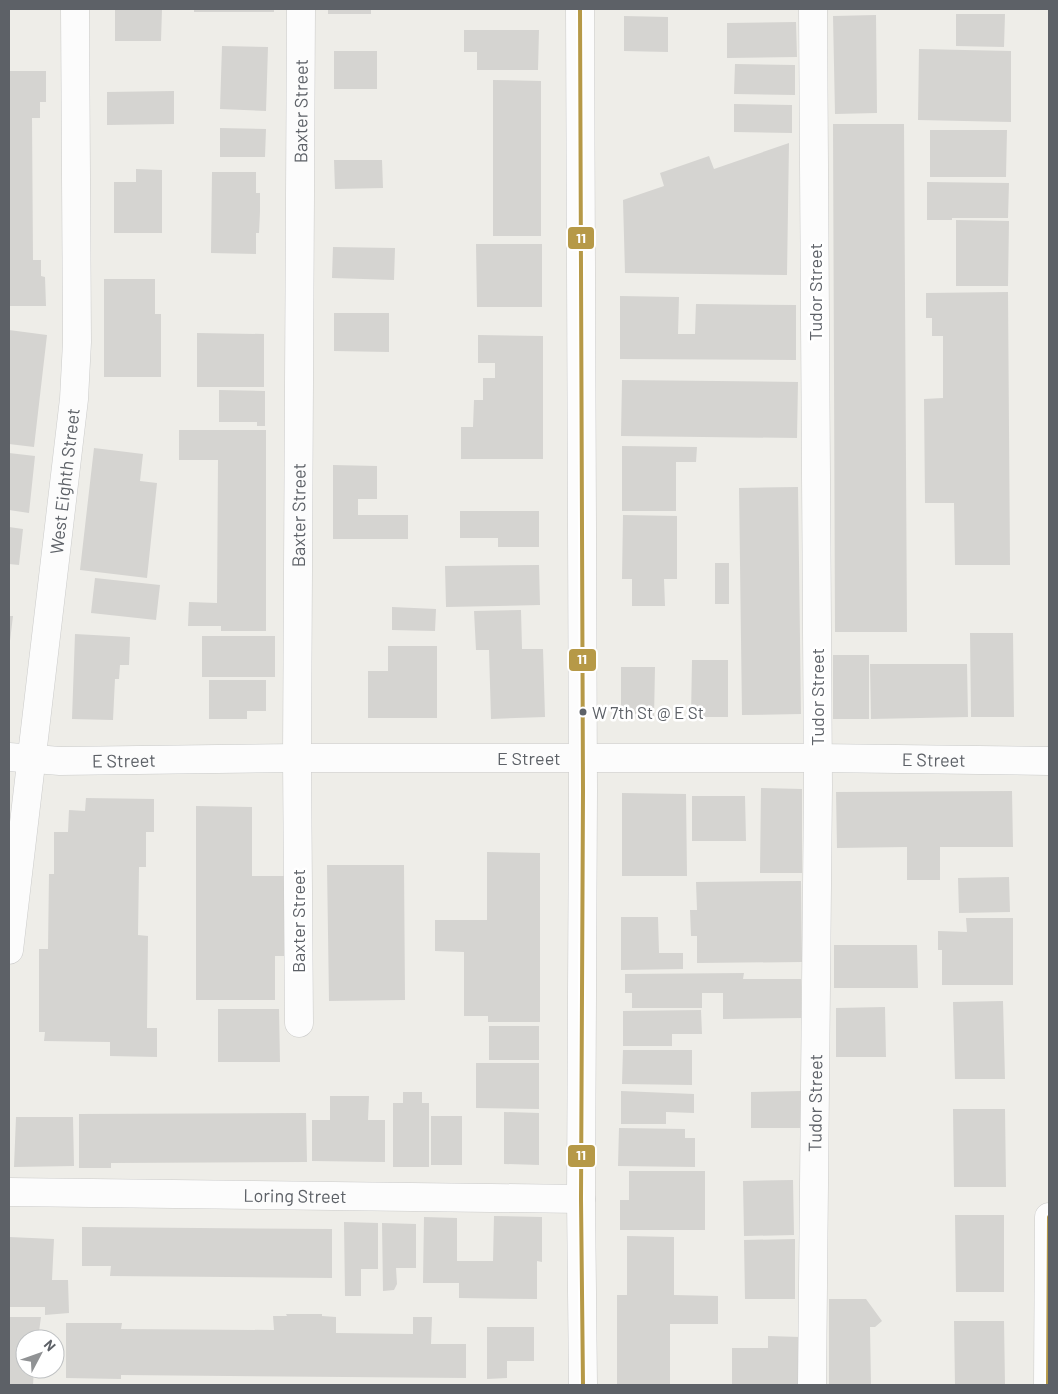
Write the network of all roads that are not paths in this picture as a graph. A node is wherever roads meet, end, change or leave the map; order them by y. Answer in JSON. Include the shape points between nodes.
{"nodes":[{"id":1,"x":75,"y":9,"type":"edge"},
{"id":2,"x":301,"y":9,"type":"edge"},
{"id":3,"x":580,"y":9,"type":"edge"},
{"id":4,"x":813,"y":9,"type":"edge"},
{"id":5,"x":297,"y":758,"type":"junction"},
{"id":6,"x":583,"y":758,"type":"junction"},
{"id":7,"x":818,"y":758,"type":"junction"},
{"id":8,"x":20,"y":759,"type":"edge"},
{"id":9,"x":1049,"y":761,"type":"edge"},
{"id":10,"x":9,"y":950,"type":"edge"},
{"id":11,"x":298,"y":1023,"type":"dead end"},
{"id":12,"x":9,"y":1192,"type":"edge"},
{"id":13,"x":580,"y":1199,"type":"junction"},
{"id":14,"x":1049,"y":1217,"type":"edge"},
{"id":15,"x":583,"y":1385,"type":"edge"},
{"id":16,"x":812,"y":1385,"type":"edge"},
{"id":17,"x":1048,"y":1385,"type":"edge"}],
"edges":[{"from":1,"to":8,"type":"street","name":"West Eighth Street","via":[[77,342],[74,399]]},
{"from":2,"to":5,"type":"street","name":"Baxter Street"},
{"from":3,"to":6,"type":"street"},
{"from":4,"to":7,"type":"street","name":"Tudor Street"},
{"from":5,"to":6,"type":"street","name":"E Street"},
{"from":5,"to":8,"type":"street","name":"E Street"},
{"from":5,"to":11,"type":"street","name":"Baxter Street"},
{"from":6,"to":7,"type":"street","name":"E Street"},
{"from":6,"to":13,"type":"street"},
{"from":7,"to":9,"type":"street","name":"E Street"},
{"from":7,"to":16,"type":"street","name":"Tudor Street"},
{"from":8,"to":10,"type":"street","name":"West Eighth Street"},
{"from":12,"to":13,"type":"street","name":"Loring Street"},
{"from":13,"to":15,"type":"street"},
{"from":14,"to":17,"type":"street"}]}
